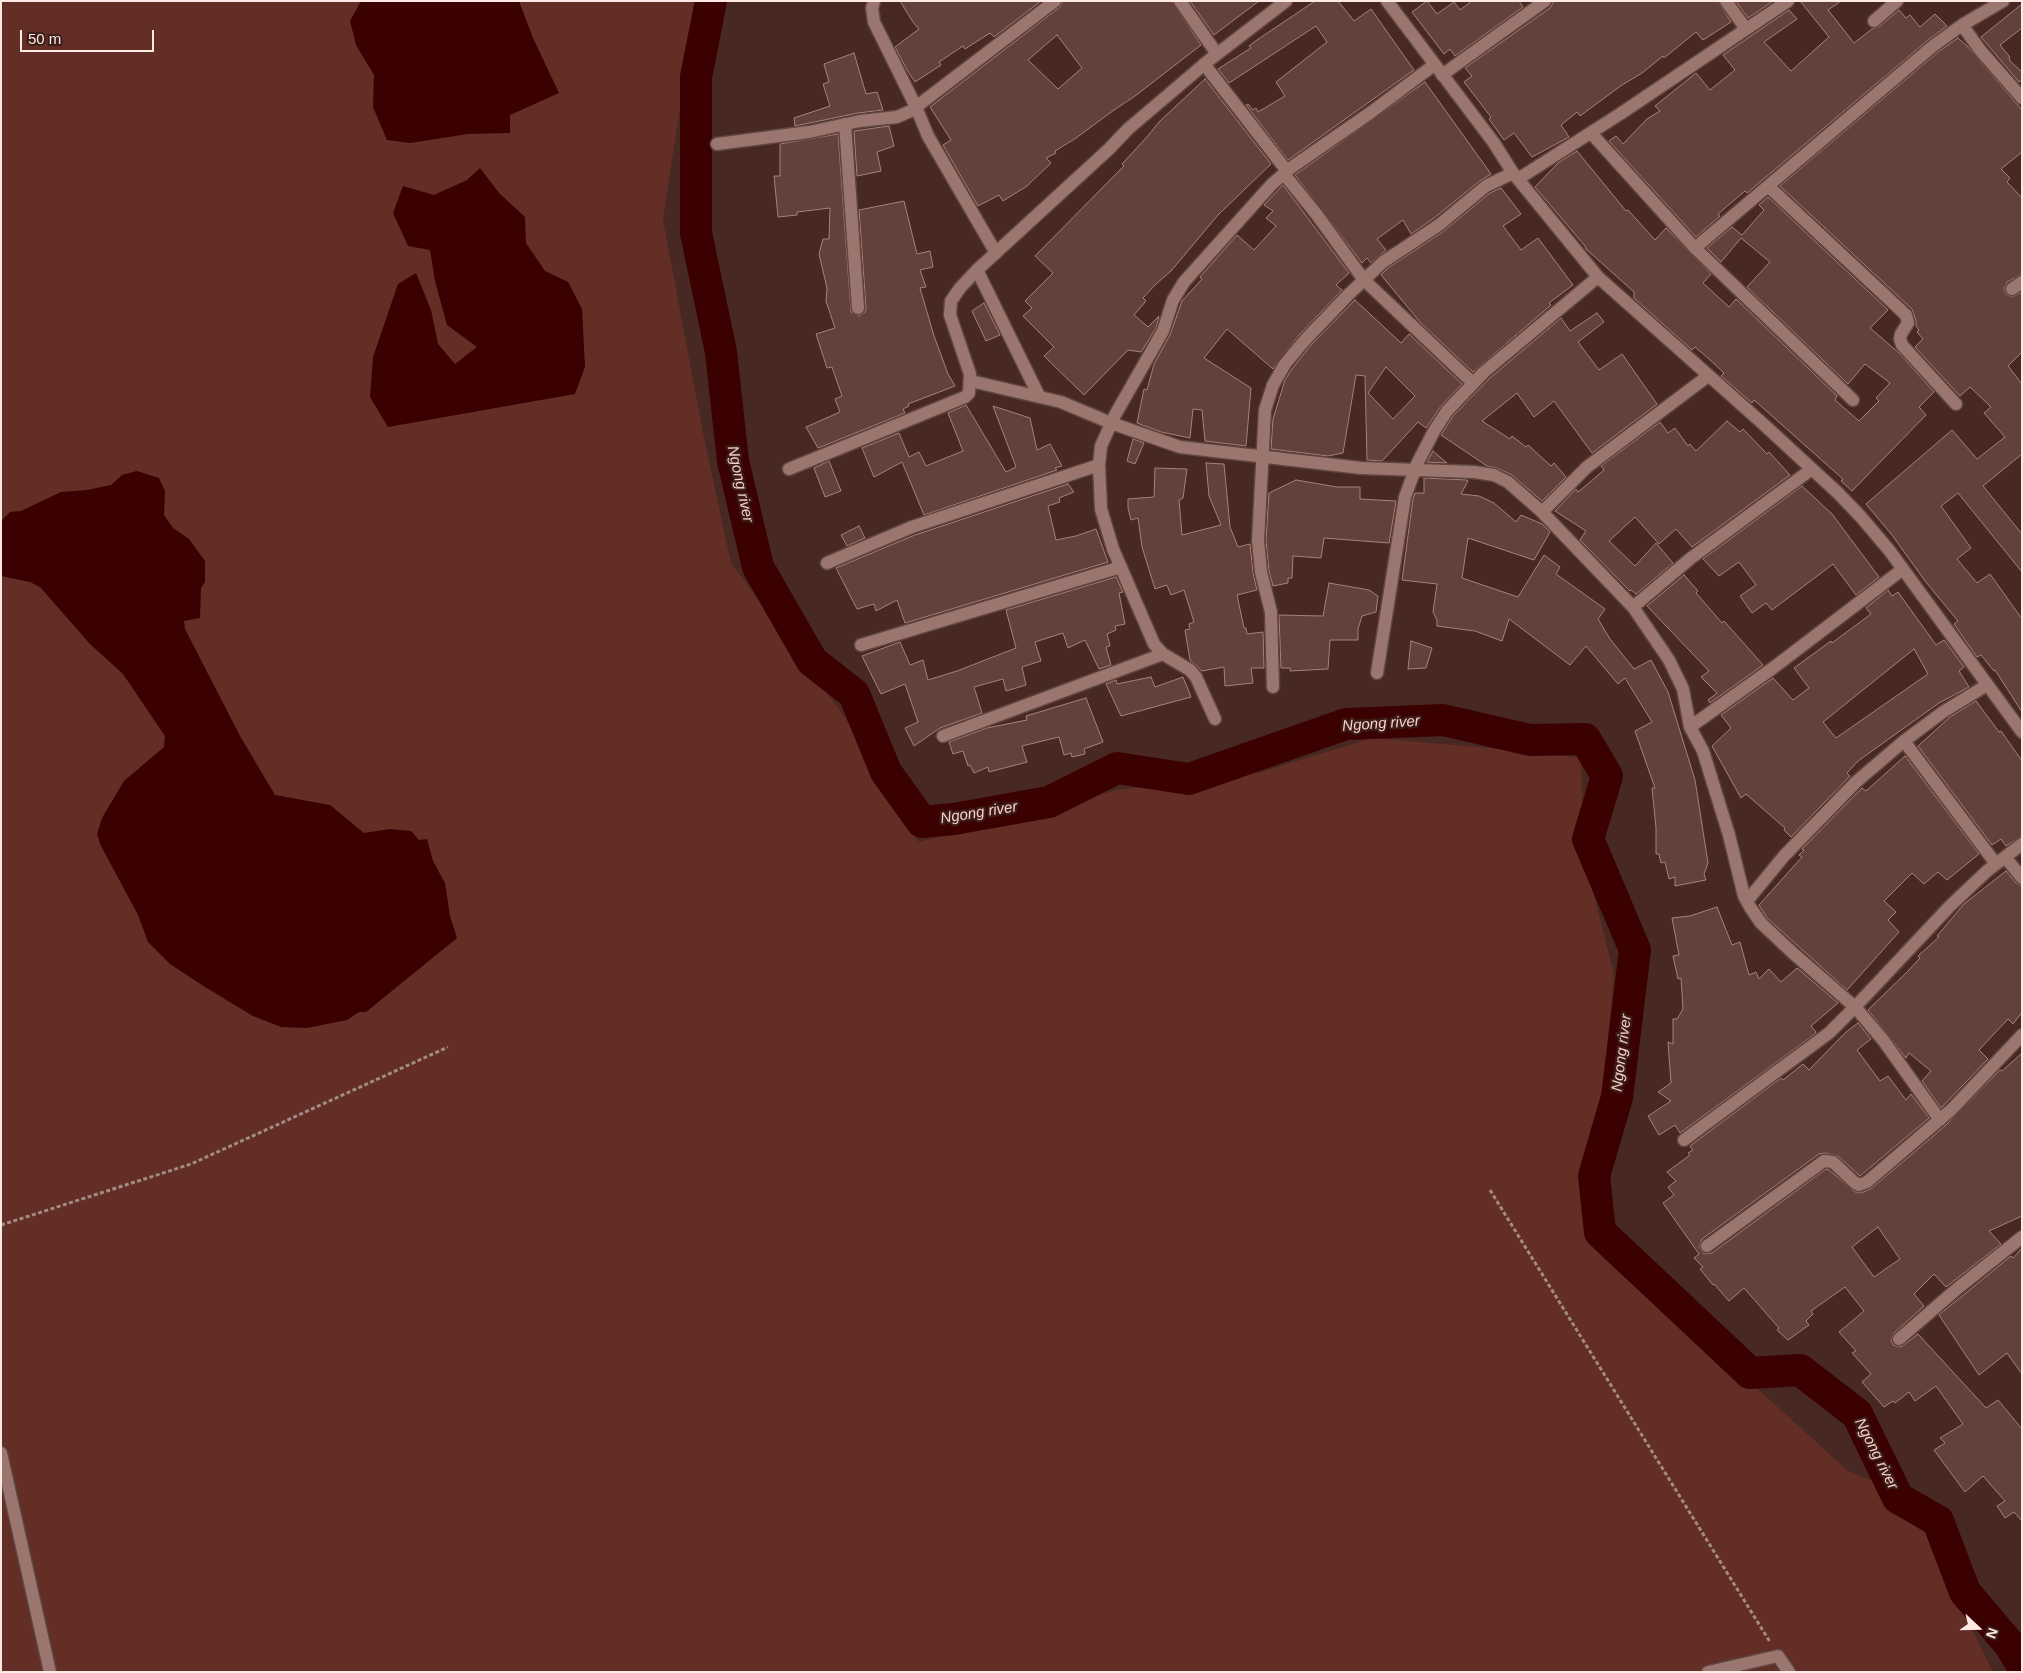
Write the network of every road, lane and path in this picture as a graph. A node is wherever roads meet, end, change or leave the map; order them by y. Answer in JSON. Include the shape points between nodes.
{"nodes":[{"id":1,"x":874,"y":1,"type":"edge"},
{"id":2,"x":1055,"y":1,"type":"edge"},
{"id":3,"x":1180,"y":1,"type":"edge"},
{"id":4,"x":1286,"y":1,"type":"edge"},
{"id":5,"x":1387,"y":1,"type":"edge"},
{"id":6,"x":1545,"y":1,"type":"edge"},
{"id":7,"x":1726,"y":1,"type":"edge"},
{"id":8,"x":1788,"y":1,"type":"edge"},
{"id":9,"x":1897,"y":1,"type":"edge"},
{"id":10,"x":2003,"y":1,"type":"edge"},
{"id":11,"x":1874,"y":21,"type":"dead end"},
{"id":12,"x":1962,"y":25,"type":"junction"},
{"id":13,"x":1746,"y":29,"type":"junction"},
{"id":14,"x":1217,"y":54,"type":"junction"},
{"id":15,"x":1204,"y":64,"type":"junction"},
{"id":16,"x":1438,"y":70,"type":"junction"},
{"id":17,"x":2022,"y":98,"type":"edge"},
{"id":18,"x":916,"y":107,"type":"junction"},
{"id":19,"x":845,"y":124,"type":"junction"},
{"id":20,"x":1591,"y":133,"type":"junction"},
{"id":21,"x":717,"y":144,"type":"dead end"},
{"id":22,"x":1285,"y":173,"type":"junction"},
{"id":23,"x":1515,"y":176,"type":"junction"},
{"id":24,"x":1768,"y":186,"type":"junction"},
{"id":25,"x":1695,"y":248,"type":"junction"},
{"id":26,"x":996,"y":253,"type":"junction"},
{"id":27,"x":977,"y":270,"type":"junction"},
{"id":28,"x":1598,"y":277,"type":"junction"},
{"id":29,"x":1364,"y":280,"type":"junction"},
{"id":30,"x":858,"y":308,"type":"dead end"},
{"id":31,"x":1708,"y":376,"type":"junction"},
{"id":32,"x":971,"y":381,"type":"junction"},
{"id":33,"x":1473,"y":383,"type":"junction"},
{"id":34,"x":1039,"y":396,"type":"junction"},
{"id":35,"x":1852,"y":400,"type":"dead end"},
{"id":36,"x":1956,"y":404,"type":"dead end"},
{"id":37,"x":1111,"y":423,"type":"junction"},
{"id":38,"x":1262,"y":456,"type":"junction"},
{"id":39,"x":1099,"y":465,"type":"junction"},
{"id":40,"x":789,"y":469,"type":"dead end"},
{"id":41,"x":1812,"y":469,"type":"junction"},
{"id":42,"x":1414,"y":471,"type":"junction"},
{"id":43,"x":1542,"y":512,"type":"junction"},
{"id":44,"x":827,"y":563,"type":"dead end"},
{"id":45,"x":1121,"y":567,"type":"junction"},
{"id":46,"x":1903,"y":569,"type":"junction"},
{"id":47,"x":1633,"y":608,"type":"junction"},
{"id":48,"x":861,"y":645,"type":"dead end"},
{"id":49,"x":1163,"y":654,"type":"junction"},
{"id":50,"x":1377,"y":673,"type":"dead end"},
{"id":51,"x":1987,"y":685,"type":"junction"},
{"id":52,"x":1273,"y":687,"type":"dead end"},
{"id":53,"x":1215,"y":719,"type":"dead end"},
{"id":54,"x":1690,"y":727,"type":"junction"},
{"id":55,"x":2022,"y":732,"type":"edge"},
{"id":56,"x":943,"y":736,"type":"dead end"},
{"id":57,"x":1904,"y":740,"type":"junction"},
{"id":58,"x":2022,"y":844,"type":"edge"},
{"id":59,"x":2000,"y":860,"type":"junction"},
{"id":60,"x":2022,"y":878,"type":"edge"},
{"id":61,"x":1747,"y":901,"type":"junction"},
{"id":62,"x":1856,"y":1007,"type":"junction"},
{"id":63,"x":2022,"y":1034,"type":"edge"},
{"id":64,"x":448,"y":1047,"type":"dead end"},
{"id":65,"x":1940,"y":1120,"type":"junction"},
{"id":66,"x":1684,"y":1140,"type":"dead end"},
{"id":67,"x":1490,"y":1190,"type":"dead end"},
{"id":68,"x":1,"y":1225,"type":"edge"},
{"id":69,"x":2022,"y":1237,"type":"edge"},
{"id":70,"x":1707,"y":1246,"type":"dead end"},
{"id":71,"x":1899,"y":1339,"type":"dead end"},
{"id":72,"x":1,"y":1453,"type":"edge"},
{"id":73,"x":1778,"y":1656,"type":"junction"},
{"id":74,"x":50,"y":1672,"type":"edge"},
{"id":75,"x":1708,"y":1672,"type":"edge"},
{"id":76,"x":1789,"y":1672,"type":"edge"}],
"edges":[{"from":1,"to":18,"type":"street","via":[[874,22]]},
{"from":2,"to":18,"type":"street"},
{"from":3,"to":14,"type":"street"},
{"from":4,"to":14,"type":"street"},
{"from":5,"to":16,"type":"street"},
{"from":6,"to":16,"type":"street"},
{"from":7,"to":13,"type":"street"},
{"from":8,"to":13,"type":"street"},
{"from":9,"to":11,"type":"street"},
{"from":10,"to":12,"type":"street"},
{"from":12,"to":17,"type":"street"},
{"from":12,"to":24,"type":"street"},
{"from":13,"to":20,"type":"street"},
{"from":14,"to":15,"type":"street"},
{"from":15,"to":22,"type":"street"},
{"from":15,"to":26,"type":"street","via":[[1128,129]]},
{"from":16,"to":22,"type":"street"},
{"from":16,"to":23,"type":"street"},
{"from":18,"to":19,"type":"street","via":[[897,117]]},
{"from":18,"to":26,"type":"street","via":[[928,136]]},
{"from":19,"to":21,"type":"street"},
{"from":19,"to":30,"type":"street"},
{"from":20,"to":23,"type":"street"},
{"from":20,"to":25,"type":"street"},
{"from":22,"to":29,"type":"street"},
{"from":22,"to":37,"type":"street","via":[[1184,282],[1173,300],[1163,331]]},
{"from":23,"to":28,"type":"street"},
{"from":23,"to":29,"type":"street","via":[[1493,182],[1472,196],[1439,225],[1383,262]]},
{"from":24,"to":25,"type":"street"},
{"from":24,"to":36,"type":"street","via":[[1906,315],[1908,323],[1901,334],[1902,345]]},
{"from":25,"to":35,"type":"street"},
{"from":26,"to":27,"type":"street"},
{"from":27,"to":32,"type":"street","via":[[951,301],[950,315]]},
{"from":27,"to":34,"type":"street"},
{"from":28,"to":31,"type":"street"},
{"from":28,"to":33,"type":"street"},
{"from":29,"to":33,"type":"street"},
{"from":29,"to":38,"type":"street","via":[[1285,364],[1273,385],[1265,410]]},
{"from":31,"to":41,"type":"street"},
{"from":31,"to":43,"type":"street","via":[[1587,467]]},
{"from":32,"to":34,"type":"street"},
{"from":32,"to":40,"type":"street","via":[[965,397]]},
{"from":33,"to":42,"type":"street","via":[[1447,411]]},
{"from":34,"to":37,"type":"street","via":[[1073,406]]},
{"from":37,"to":38,"type":"street","via":[[1180,447]]},
{"from":37,"to":39,"type":"street","via":[[1101,446]]},
{"from":38,"to":42,"type":"street"},
{"from":38,"to":52,"type":"street","via":[[1258,541],[1261,572],[1271,612]]},
{"from":39,"to":44,"type":"street","via":[[912,527]]},
{"from":39,"to":45,"type":"street","via":[[1102,509]]},
{"from":41,"to":46,"type":"street","via":[[1861,516]]},
{"from":41,"to":47,"type":"street","via":[[1691,558]]},
{"from":42,"to":43,"type":"street","via":[[1494,475],[1508,482]]},
{"from":42,"to":50,"type":"street","via":[[1405,497]]},
{"from":43,"to":47,"type":"street"},
{"from":45,"to":48,"type":"street"},
{"from":45,"to":49,"type":"street","via":[[1154,644]]},
{"from":46,"to":51,"type":"street"},
{"from":46,"to":54,"type":"street"},
{"from":47,"to":54,"type":"street","via":[[1678,675]]},
{"from":49,"to":53,"type":"street","via":[[1196,677]]},
{"from":49,"to":56,"type":"street"},
{"from":51,"to":55,"type":"street"},
{"from":51,"to":57,"type":"street"},
{"from":54,"to":61,"type":"street","via":[[1702,751]]},
{"from":57,"to":59,"type":"street"},
{"from":57,"to":61,"type":"street","via":[[1818,819]]},
{"from":58,"to":59,"type":"street"},
{"from":59,"to":60,"type":"street"},
{"from":59,"to":62,"type":"street","via":[[1950,906]]},
{"from":61,"to":62,"type":"street","via":[[1761,923]]},
{"from":62,"to":65,"type":"street"},
{"from":62,"to":66,"type":"street","via":[[1821,1039]]},
{"from":63,"to":65,"type":"street"},
{"from":64,"to":68,"type":"path","via":[[191,1164]]},
{"from":65,"to":70,"type":"street","via":[[1867,1182],[1854,1182],[1833,1162],[1824,1162]]},
{"from":67,"to":73,"type":"path"},
{"from":69,"to":71,"type":"street"},
{"from":72,"to":74,"type":"street"},
{"from":73,"to":75,"type":"street"},
{"from":73,"to":76,"type":"street"}]}
